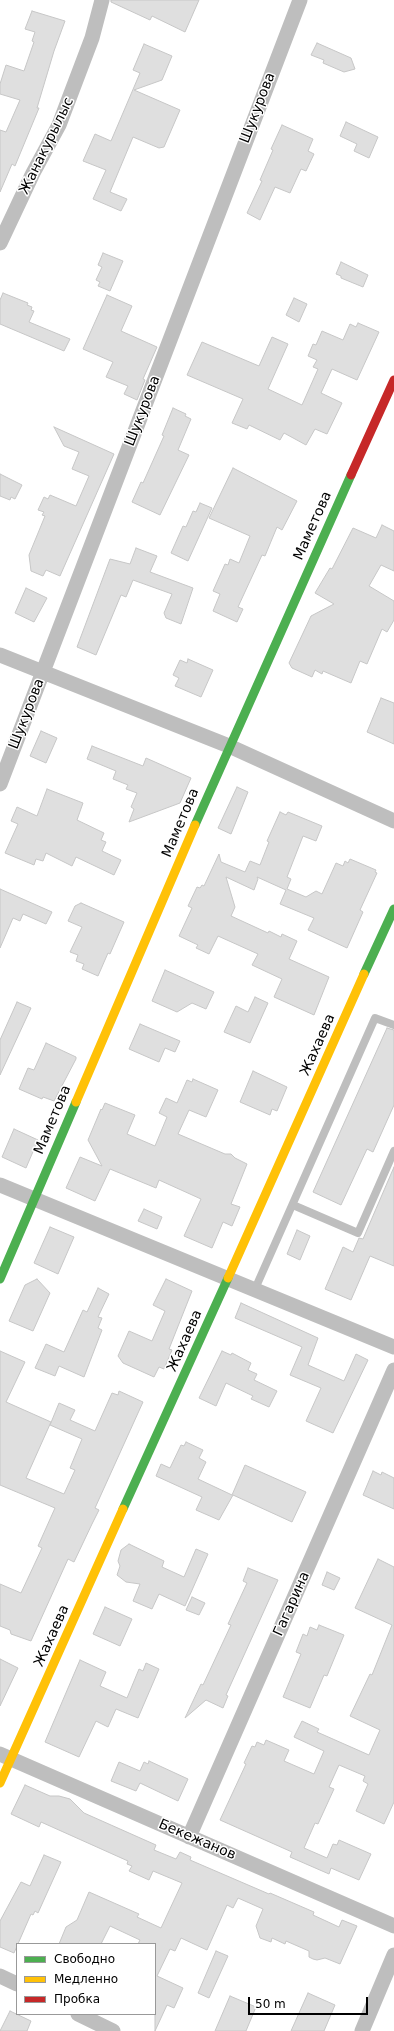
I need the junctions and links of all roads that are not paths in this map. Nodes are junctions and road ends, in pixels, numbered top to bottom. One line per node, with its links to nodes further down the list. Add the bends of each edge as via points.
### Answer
1 (102, 0): 3 (street, Жанакурылыс, via 92,38 60,125 33,173)
2 (300, 0): 6 (street, Шукурова)
3 (0, 243)
4 (394, 380): 7 (street, Маметова)
5 (0, 655): 6 (street)
6 (43, 673): 7 (street); 8 (street, Шукурова)
7 (229, 746): 9 (street); 14 (street, Маметова)
8 (0, 784)
9 (394, 821)
10 (394, 909): 17 (street, Жахаева)
11 (394, 1025): 15 (lane, via 375,1018)
12 (394, 1151): 15 (lane, via 358,1233)
13 (0, 1185): 14 (street)
14 (34, 1199): 16 (street, Маметова); 17 (street)
15 (293, 1205): 18 (lane)
16 (0, 1279)
17 (228, 1279): 18 (street); 21 (street, Жахаева)
18 (255, 1289): 19 (street)
19 (394, 1347)
20 (394, 1370): 23 (street, Гагарина)
21 (6, 1757): 22 (street, Жахаева); 23 (street, Бекежанов)
22 (0, 1783)
23 (189, 1837): 24 (street, Бекежанов)
24 (394, 1926)
25 (394, 1955): 30 (street)
26 (0, 1976): 27 (street)
27 (16, 1984)
28 (80, 2015): 29 (street)
29 (113, 2031)
30 (362, 2031)

